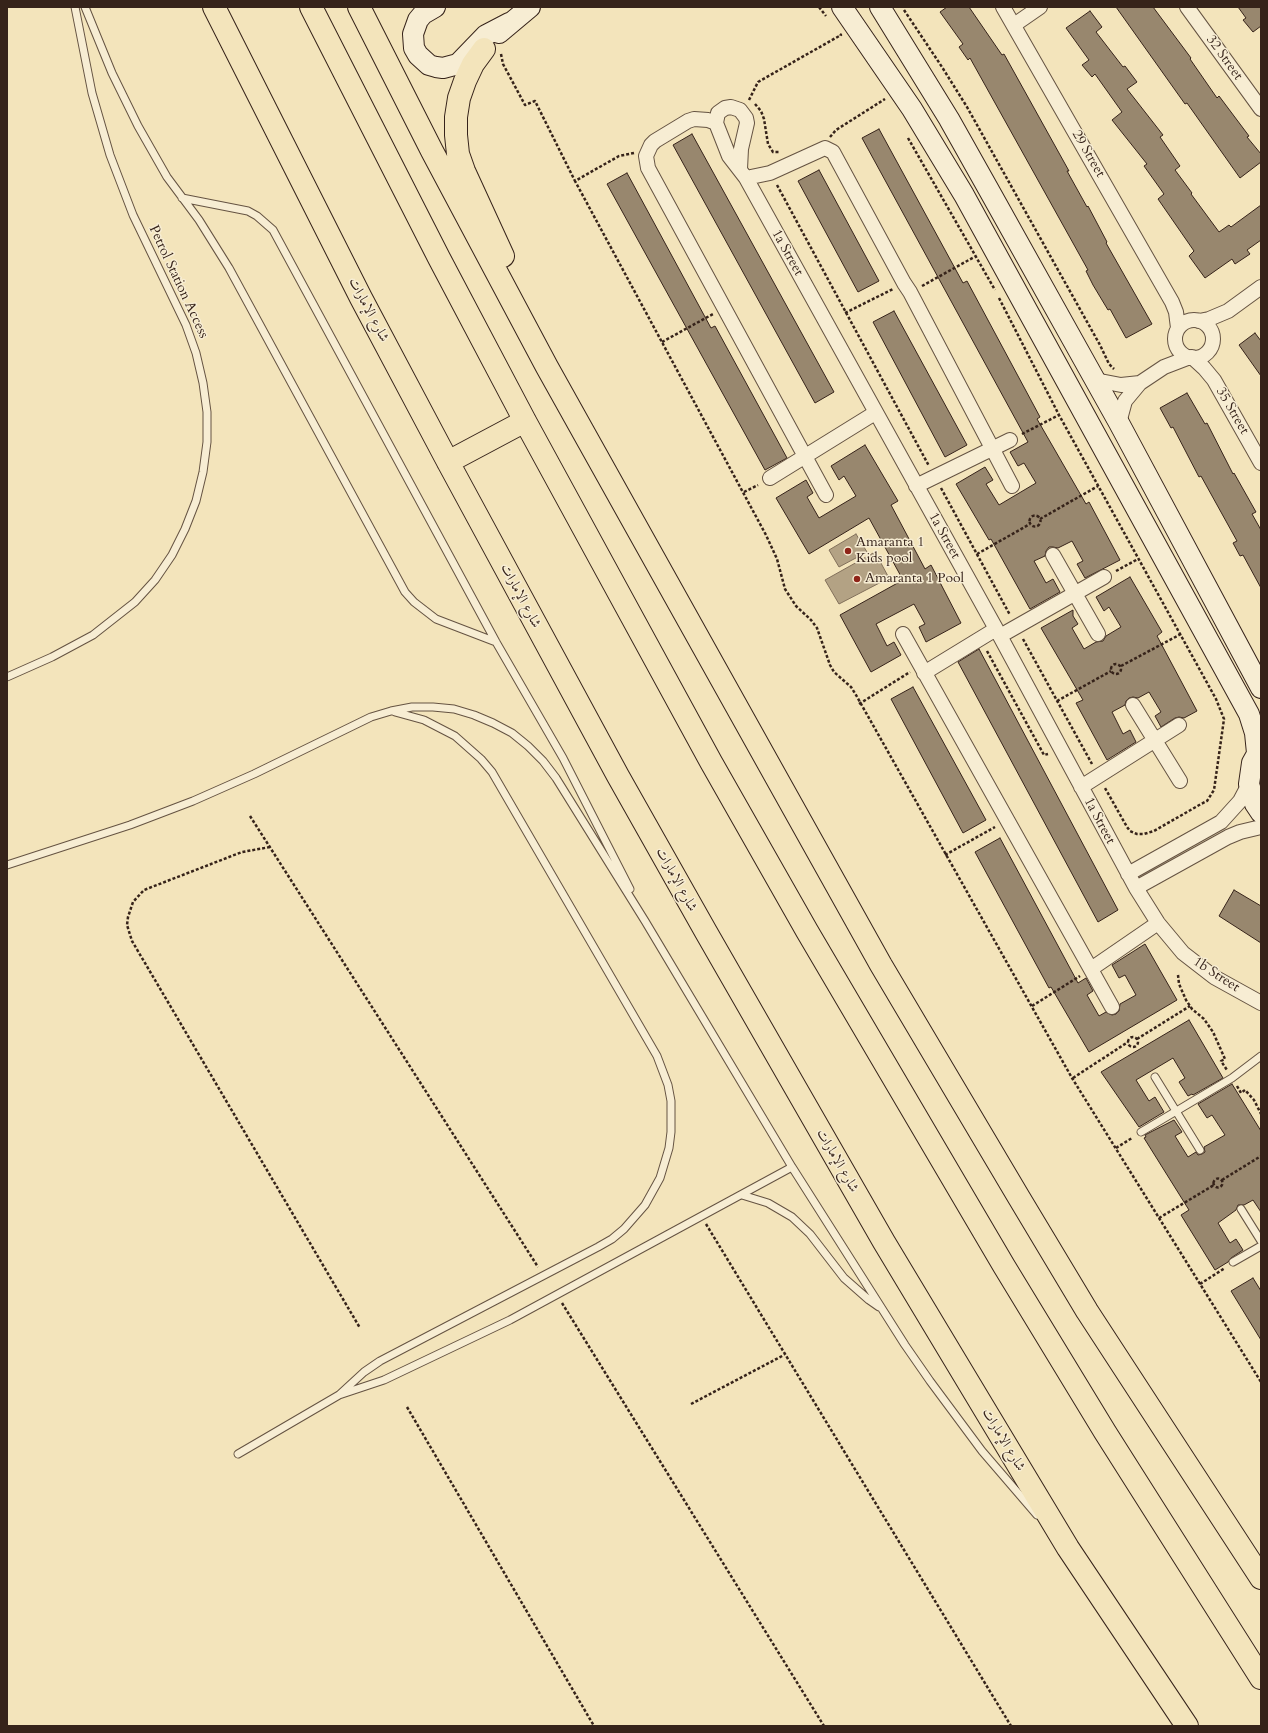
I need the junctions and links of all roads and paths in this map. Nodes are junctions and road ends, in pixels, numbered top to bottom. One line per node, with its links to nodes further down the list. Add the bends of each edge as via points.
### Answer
1 (75, 7): 76 (lane, Petrol Station Access, via 92,93 110,155 133,215 186,325 196,354 207,412 207,442 196,501 172,555 155,580 135,602 93,635)
2 (85, 7): 27 (lane, via 128,106 152,152)
3 (214, 7): 54 (highway, شارع الإمارات, via 351,278)
4 (311, 7): 49 (highway)
5 (359, 7): 41 (highway, via 432,151)
6 (435, 7): 14 (street, via 418,20 413,41 418,55 429,65 436,67 458,64 486,35)
7 (530, 7): 14 (street)
8 (819, 7): 13 (path)
9 (1003, 7): 15 (street, 29 Street)
10 (1040, 7): 15 (street)
11 (1187, 7): 21 (street, 32 Street)
12 (895, 9): 17 (street, via 864,18); 43 (path, via 942,67 967,107 1109,364); 44 (street, via 949,119)
13 (836, 14): 17 (street)
14 (509, 23): 18 (street)
15 (1014, 25): 31 (street, 29 Street)
16 (837, 30): 20 (path, via 841,35 758,82)
17 (858, 30): 84 (street, via 912,109 967,201 1249,714)
18 (492, 49): 26 (path, via 504,64 525,105 535,101); 41 (highway, via 473,64 459,98 456,123 458,154 536,328)
19 (743, 99): 20 (path)
20 (749, 101): 24 (path, via 761,111 768,144 773,152 789,151)
21 (1261, 109)
22 (716, 123): 23 (street, via 701,119 688,121 655,141); 25 (street, 1a Street, via 729,156); 25 (street, via 718,114 730,107 740,110 746,118)
23 (646, 156): 26 (path, via 634,153 619,156); 32 (street, via 648,168)
24 (805, 157): 25 (street, via 770,173); 30 (street, via 825,148 833,152)
25 (743, 173): 47 (street, 1a Street)
26 (575, 181): 38 (path)
27 (182, 198): 72 (lane, via 229,268 405,592 436,619); 72 (lane, via 248,211 273,230)
28 (976, 256): 30 (path)
29 (1261, 287): 33 (street)
30 (907, 288): 34 (path); 52 (street)
31 (1172, 302): 35 (street, 29 Street, via 1182,312); 36 (street, 29 Street, via 1176,312)
32 (724, 308): 38 (path); 53 (street)
33 (1228, 311): 35 (street); 37 (street)
34 (845, 314)
35 (1197, 320): 36 (street, via 1185,322); 37 (street, via 1208,327)
36 (1176, 335): 40 (street, via 1180,352); 42 (street, via 1171,355)
37 (1212, 337): 39 (street)
38 (662, 342): 79 (path, via 769,541 785,589 796,606 817,628 830,665 851,688)
39 (1208, 351): 40 (street, via 1203,355); 45 (street)
40 (1191, 357): 42 (street); 45 (street)
41 (547, 366): 137 (highway, via 815,848 949,1081 1087,1311)
42 (1164, 367): 46 (street)
43 (1117, 371)
44 (1095, 380): 46 (street, via 1122,385); 50 (street)
45 (1214, 380): 55 (street, 35 Street)
46 (1140, 383): 50 (street, via 1126,401)
47 (875, 412): 53 (street); 57 (street, 1a Street)
48 (1059, 415): 51 (path)
49 (525, 421): 54 (highway); 138 (highway, via 711,762 904,1099 1101,1425)
50 (1118, 423): 77 (street)
51 (1010, 440): 52 (street)
52 (992, 449): 57 (street); 58 (street)
53 (805, 457): 56 (street); 60 (street)
54 (448, 462): 136 (highway, شارع الإمارات, via 717,953 884,1242)
55 (1261, 463)
56 (770, 478)
57 (916, 486): 68 (street, 1a Street)
58 (1012, 486)
59 (1098, 486): 61 (path)
60 (826, 495)
61 (1040, 519): 62 (path, via 1039,526); 62 (path, via 1038,516 1031,517)
62 (1030, 524): 63 (path)
63 (977, 554)
64 (1054, 555): 67 (street)
65 (1138, 559): 66 (path)
66 (1104, 577): 67 (street)
67 (1075, 594): 68 (street); 70 (street)
68 (998, 632): 74 (street); 87 (street, 1a Street)
69 (903, 634): 74 (street)
70 (1098, 634)
71 (1181, 634): 73 (path)
72 (496, 642): 96 (lane, via 570,771)
73 (1121, 666): 75 (path, via 1116,664); 75 (path, via 1120,673 1113,674)
74 (923, 669): 79 (path); 89 (street)
75 (1111, 670): 78 (path)
76 (7, 677)
77 (1261, 688)
78 (1057, 701)
79 (859, 704): 92 (path)
80 (1133, 705): 83 (street)
81 (391, 711): 93 (lane, via 364,720 193,801 130,825); 96 (lane, via 433,707 474,714 512,733 528,746 556,778); 132 (lane, via 424,720 450,733 492,772 657,1056 669,1093 672,1132 665,1163 653,1192 635,1217 612,1238 380,1361)
82 (1179, 725): 83 (street)
83 (1155, 740): 85 (street); 87 (street)
84 (1259, 750): 86 (street, via 1252,763)
85 (1180, 781)
86 (1249, 784): 88 (street, via 1255,804); 94 (street, via 1235,809 1221,822)
87 (1081, 787): 94 (street, 1a Street)
88 (1261, 813)
89 (1008, 820): 92 (path); 99 (street)
90 (1261, 826): 95 (street, via 1228,837)
91 (270, 847): 129 (path, via 242,852 144,890 133,902 127,925 132,940)
92 (945, 855): 102 (path)
93 (7, 865)
94 (1128, 874): 95 (street, 1a Street)
95 (1136, 888): 97 (street, 1a Street)
96 (645, 920): 117 (lane)
97 (1158, 923): 98 (street, 1a Street); 99 (street)
98 (1174, 944): 101 (street, 1b Street, via 1209,973)
99 (1091, 969): 102 (path); 104 (street)
100 (1178, 975): 103 (path, via 1182,992)
101 (1261, 1003)
102 (1032, 1006): 109 (path)
103 (1190, 1006): 105 (path); 110 (path, via 1209,1025 1225,1059 1221,1061)
104 (1112, 1007)
105 (1137, 1038): 106 (path, via 1131,1037); 106 (path, via 1135,1046)
106 (1128, 1042): 109 (path)
107 (1261, 1056): 110 (lane)
108 (1155, 1077): 111 (lane)
109 (1072, 1078): 114 (path)
110 (1232, 1078): 111 (lane); 112 (path, via 1241,1093 1245,1090 1254,1100)
111 (1176, 1112): 113 (lane); 115 (lane)
112 (1261, 1114)
113 (1141, 1132): 114 (path)
114 (1116, 1148): 123 (path)
115 (1200, 1150)
116 (1261, 1156): 118 (path)
117 (792, 1167): 120 (lane); 128 (lane)
118 (1222, 1180): 119 (path, via 1222,1186); 119 (path, via 1214,1180)
119 (1214, 1186): 123 (path)
120 (742, 1195): 122 (lane); 128 (lane, via 768,1203 792,1217 810,1234 844,1278)
121 (1241, 1208): 124 (lane)
122 (701, 1217): 130 (path); 132 (lane, via 510,1320 384,1380)
123 (1159, 1218): 127 (path)
124 (1261, 1241)
125 (1261, 1246): 126 (lane)
126 (1233, 1262): 127 (path)
127 (1200, 1284): 131 (path)
128 (882, 1309): 136 (lane, via 930,1381 978,1445)
129 (360, 1328)
130 (784, 1355): 133 (path); 140 (path)
131 (1261, 1382)
132 (339, 1395): 135 (lane)
133 (692, 1404)
134 (407, 1407): 139 (path)
135 (238, 1454)
136 (1068, 1548): 141 (highway, شارع الإمارات)
137 (1261, 1578)
138 (1261, 1678)
139 (594, 1726)
140 (1011, 1726)
141 (1187, 1726)

